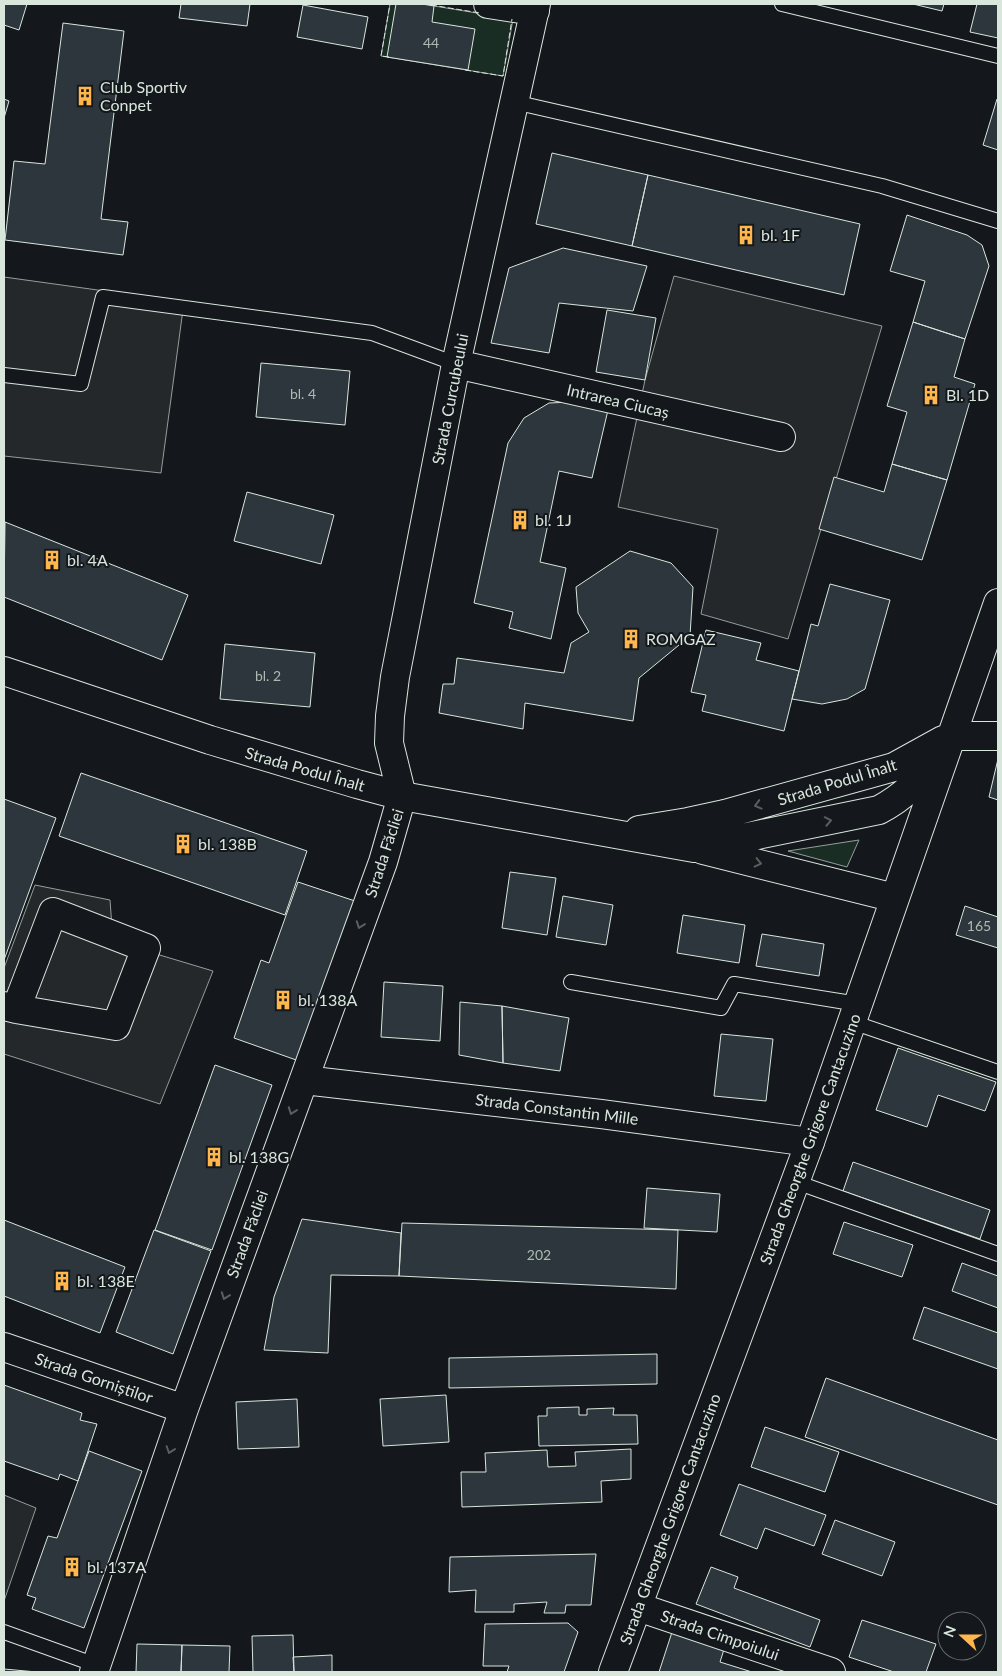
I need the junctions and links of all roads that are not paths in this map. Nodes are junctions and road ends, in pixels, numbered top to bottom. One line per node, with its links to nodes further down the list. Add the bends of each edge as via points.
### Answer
1 (488, 4): 3 (street)
2 (782, 4): 4 (lane)
3 (536, 7): 5 (street, Strada Curcubeului)
4 (998, 56)
5 (514, 102): 6 (lane, via 882,186); 7 (street, Strada Curcubeului)
6 (998, 221)
7 (456, 364): 8 (lane, via 372,334 103,297 81,384); 9 (street, Intrarea Ciucaș); 14 (street, Strada Curcubeului, via 390,716 389,743)
8 (4, 375)
9 (781, 437)
10 (998, 603): 12 (street, Strada Gheorghe Grigore Cantacuzino)
11 (4, 671): 14 (street, Strada Podul Înalt, via 210,740)
12 (951, 736): 13 (street); 15 (street, Strada Podul Înalt, one-way to 15, via 894,767 725,814); 16 (street, Strada Podul Înalt, one-way to 12, via 879,810 911,789); 17 (street, Strada Gheorghe Grigore Cantacuzino)
13 (998, 736)
14 (402, 796): 15 (street, Strada Podul Înalt); 22 (street, Strada Făcliei, one-way to 22, via 383,862)
15 (615, 834): 16 (street, Strada Podul Înalt)
16 (694, 848): 17 (street, one-way to 17)
17 (895, 898): 20 (street, Strada Gheorghe Grigore Cantacuzino)
18 (571, 982): 20 (lane, via 720,1008 734,984)
19 (10, 1007): 19 (street, via 116,1026 146,948 53,912)
20 (855, 1013): 21 (lane); 23 (street, Strada Gheorghe Grigore Cantacuzino)
21 (998, 1072)
22 (304, 1080): 23 (street, Strada Constantin Mille); 27 (street, Strada Făcliei, one-way to 27)
23 (810, 1142): 24 (street, Strada Gheorghe Grigore Cantacuzino)
24 (796, 1182): 25 (lane); 28 (street, Strada Gheorghe Grigore Cantacuzino)
25 (998, 1254)
26 (4, 1347): 27 (street, Strada Gorniștilor)
27 (184, 1409): 30 (street, Strada Făcliei, one-way to 30)
28 (638, 1606): 31 (street, Strada Gheorghe Grigore Cantacuzino); 32 (street, Strada Cimpoiului)
29 (4, 1632): 30 (lane)
30 (95, 1669)
31 (613, 1672)
32 (831, 1672)

